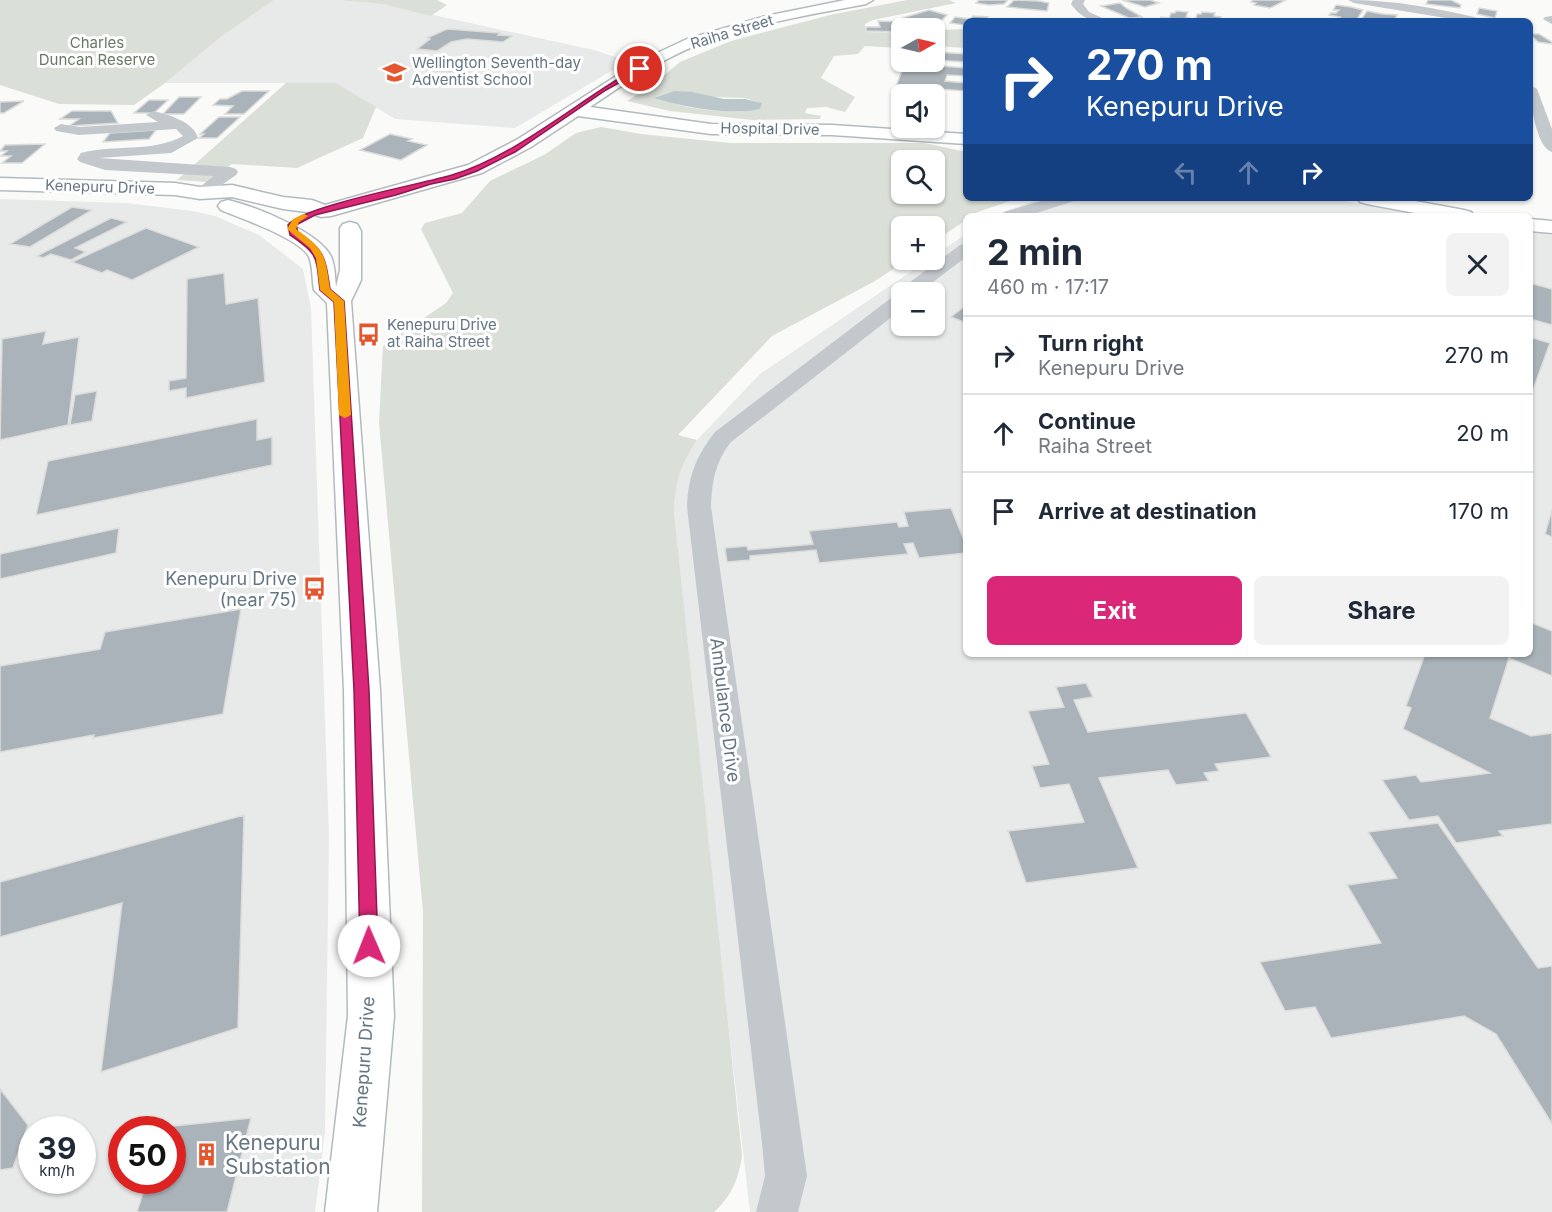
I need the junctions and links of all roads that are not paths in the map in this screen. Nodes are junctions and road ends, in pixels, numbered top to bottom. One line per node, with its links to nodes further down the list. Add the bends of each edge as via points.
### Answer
1 (866, 0): 7 (main road, Raiha Street, via 706,38 669,52)
2 (1079, 0): 4 (street, via 1080,10)
3 (1354, 0): 5 (street)
4 (1097, 18)
5 (1466, 18)
6 (1533, 104): 9 (street)
7 (574, 110): 12 (main road, Hospital Drive, via 711,129 843,131); 14 (main road, Raiha Street, via 513,151)
8 (153, 115): 10 (street)
9 (1536, 120): 13 (street)
10 (179, 125): 11 (street, via 79,131); 16 (street, via 191,138 171,149 94,154 84,159 105,165 230,172)
11 (61, 128)
12 (963, 139)
13 (1552, 148)
14 (452, 178): 19 (main road, Raiha Street); 23 (main road, Raiha Street, via 439,189 394,204)
15 (0, 184): 16 (main road, Kenepuru Drive)
16 (200, 193): 19 (main road, Kenepuru Drive, via 232,191); 25 (main road, Kenepuru Drive)
17 (1058, 201): 20 (street)
18 (1384, 201): 21 (main road)
19 (326, 210): 23 (main road, Kenepuru Drive, via 353,215); 25 (main road, via 296,220 291,229)
20 (1020, 213)
21 (1450, 213)
22 (1533, 225): 24 (main road)
23 (352, 226): 25 (main road, Kenepuru Drive, via 327,237); 28 (main road, Kenepuru Drive, via 350,280)
24 (1552, 227)
25 (296, 235): 28 (main road, Kenepuru Drive, via 313,246 321,258 325,290)
26 (963, 251): 27 (street)
27 (922, 282)
28 (339, 301): 30 (main road, Kenepuru Drive, via 362,690 371,1016)
29 (891, 307): 31 (street, Ambulance Drive, via 723,437 700,474 699,507 783,1143 786,1176)
30 (351, 1212)
31 (777, 1212)

